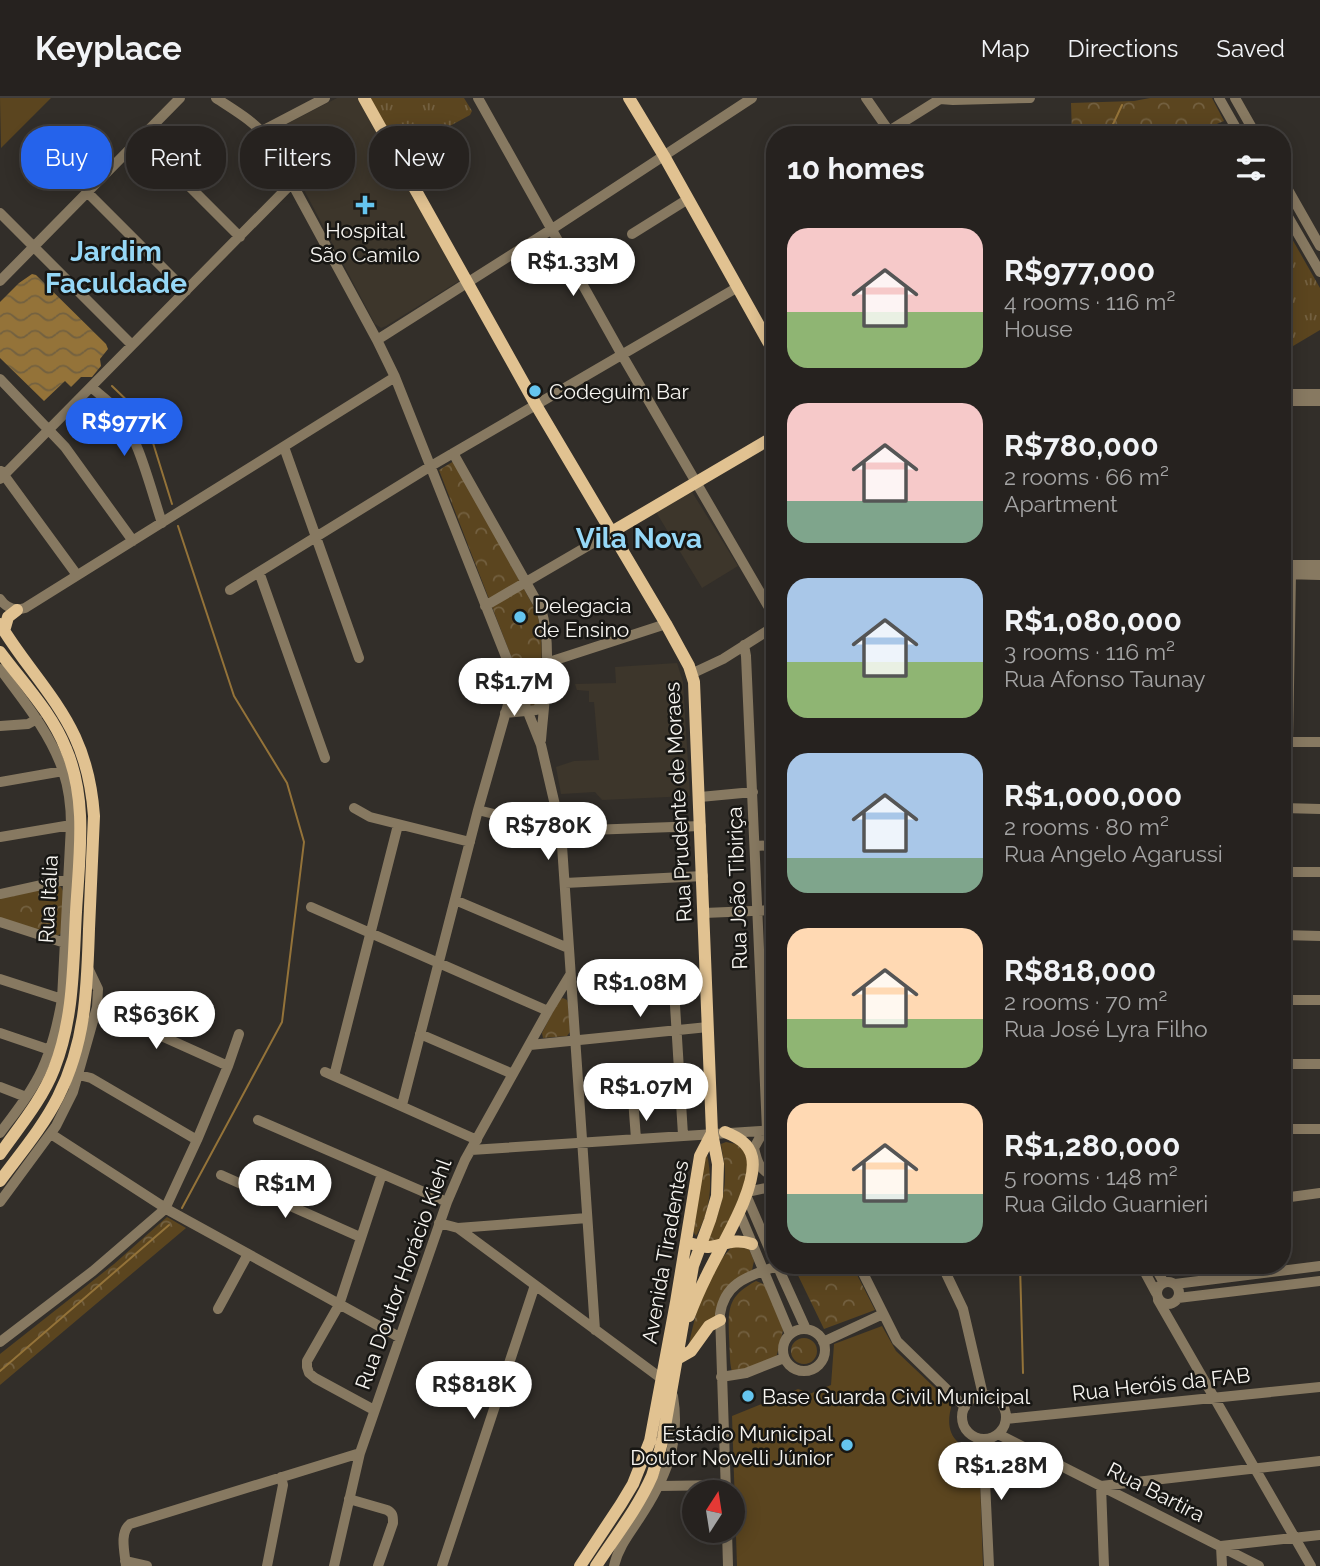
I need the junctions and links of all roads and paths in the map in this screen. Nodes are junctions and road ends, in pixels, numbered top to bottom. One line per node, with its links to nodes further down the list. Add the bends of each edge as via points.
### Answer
1 (180, 98): 13 (street)
2 (215, 98): 14 (street)
3 (325, 98): 15 (street)
4 (364, 98): 37 (main road, Rua Prudente de Moraes)
5 (478, 98): 30 (street)
6 (629, 98): 21 (main road)
7 (752, 98): 21 (street)
8 (866, 98): 16 (street)
9 (940, 98): 10 (street); 17 (street)
10 (1030, 98)
11 (1219, 98): 18 (street)
12 (1235, 98): 19 (street)
13 (153, 126)
14 (255, 126)
15 (272, 126)
16 (886, 126)
17 (897, 126)
18 (1235, 126)
19 (1251, 126)
20 (126, 153): 25 (street)
21 (663, 156): 27 (main road); 30 (street)
22 (192, 189): 32 (street)
23 (287, 189): 32 (street)
24 (295, 189): 41 (street)
25 (87, 192): 34 (street); 39 (street)
26 (1291, 195): 33 (street)
27 (688, 199): 31 (street); 38 (main road)
28 (0, 213): 34 (street)
29 (1291, 222): 35 (street)
30 (552, 229): 37 (street); 43 (street)
31 (632, 234)
32 (240, 237): 39 (street)
33 (1320, 246)
34 (33, 247): 36 (street); 42 (street)
35 (1320, 272)
36 (0, 281)
37 (468, 282): 41 (street); 51 (main road, Rua Prudente de Moraes)
38 (738, 287): 40 (main road); 43 (street)
39 (186, 291): 42 (street)
40 (766, 338)
41 (377, 340): 44 (street)
42 (132, 345): 46 (street)
43 (622, 355): 51 (street); 58 (street)
44 (395, 377): 54 (street); 56 (street)
45 (0, 379): 52 (street)
46 (90, 387): 52 (street); 59 (street, via 110,402 127,425)
47 (1291, 394): 48 (street)
48 (1320, 394)
49 (1291, 401): 50 (street)
50 (1320, 401)
51 (536, 405): 55 (street); 60 (main road, Rua Prudente de Moraes)
52 (50, 429): 57 (street); 62 (street)
53 (766, 441): 58 (main road)
54 (284, 447): 59 (street); 61 (street)
55 (453, 453): 56 (street); 69 (street)
56 (431, 466): 61 (street); 73 (street)
57 (1, 475): 67 (street)
58 (696, 482): 60 (main road); 72 (street)
59 (162, 523): 62 (street)
60 (610, 533): 69 (street); 75 (main road, Rua Prudente de Moraes)
61 (316, 537): 65 (street); 80 (street)
62 (133, 541): 67 (street)
63 (1291, 565): 64 (street)
64 (1320, 565)
65 (259, 572): 70 (street); 95 (street)
66 (1291, 574): 68 (street)
67 (77, 575): 74 (street)
68 (1320, 575)
69 (526, 582): 73 (street); 81 (street, via 545,620)
70 (230, 590)
71 (0, 599): 74 (street)
72 (766, 603)
73 (485, 606): 85 (street)
74 (17, 610): 76 (main road)
75 (666, 624): 81 (street); 83 (main road, Rua Prudente de Moraes)
76 (2, 627): 130 (main road, via 66,720 88,773 94,816)
77 (766, 632): 78 (street)
78 (744, 645): 83 (street); 98 (street, Rua João Tibiriça)
79 (0, 652): 173 (main road, via 66,747 81,822 67,1030 44,1091)
80 (359, 658)
81 (546, 663): 84 (street); 86 (street)
82 (0, 669): 90 (street, Rua Itália)
83 (691, 674): 99 (main road, Rua Prudente de Moraes)
84 (528, 675): 85 (street); 86 (street)
85 (515, 680): 88 (street); 89 (street)
86 (545, 685): 87 (street)
87 (544, 702): 88 (street); 94 (street)
88 (527, 712): 89 (street); 94 (street)
89 (506, 713): 103 (street)
90 (37, 719): 91 (street); 96 (street, Rua Itália)
91 (0, 726)
92 (1291, 742): 93 (street)
93 (1320, 742)
94 (541, 745): 107 (street)
95 (325, 758)
96 (63, 771): 97 (street); 104 (street, Rua Itália)
97 (0, 782)
98 (753, 792): 99 (street); 111 (street, Rua João Tibiriça)
99 (700, 797): 106 (main road, Rua Prudente de Moraes)
100 (354, 808): 105 (street)
101 (1291, 808): 102 (street)
102 (1320, 809)
103 (478, 810): 107 (street); 109 (street)
104 (71, 825): 108 (street); 115 (street, Rua Itália)
105 (398, 825): 109 (street); 124 (street)
106 (701, 826): 107 (street); 114 (main road, Rua Prudente de Moraes)
107 (561, 831): 116 (street)
108 (0, 837)
109 (470, 842): 118 (street)
110 (766, 845): 111 (street)
111 (755, 846): 121 (street, Rua João Tibiriça)
112 (1291, 872): 113 (street)
113 (1320, 872)
114 (703, 876): 116 (street); 122 (main road, Rua Prudente de Moraes)
115 (69, 879): 117 (street); 127 (street, Rua Itália)
116 (565, 883): 128 (street)
117 (0, 894)
118 (455, 900): 128 (street); 129 (street)
119 (311, 907): 124 (street)
120 (766, 910): 121 (street)
121 (757, 911): 122 (street); 154 (street, Rua João Tibiriça)
122 (704, 913): 139 (main road, Rua Prudente de Moraes)
123 (0, 922): 127 (street)
124 (371, 934): 129 (street); 158 (street, via 329,1074)
125 (1291, 935): 126 (street)
126 (1320, 936)
127 (65, 943): 134 (street, Rua Itália)
128 (568, 948): 132 (street)
129 (439, 963): 138 (street); 144 (street)
130 (88, 968): 137 (street, via 97,984); 177 (main road, via 83,1025 65,1081)
131 (673, 973): 140 (street)
132 (570, 975): 138 (street, Rua Doutor Horácio Kiehl); 145 (street)
133 (0, 979): 134 (street)
134 (62, 999): 148 (street, Rua Itália)
135 (1291, 1000): 136 (street)
136 (1320, 1000)
137 (97, 1007): 151 (street); 152 (street)
138 (548, 1011): 141 (street, Rua Doutor Horácio Kiehl)
139 (708, 1027): 140 (street); 166 (main road, Rua Prudente de Moraes)
140 (676, 1030): 145 (street); 167 (street)
141 (537, 1031): 146 (street); 147 (street, Rua Doutor Horácio Kiehl)
142 (0, 1033): 148 (street)
143 (239, 1034): 151 (street)
144 (420, 1034): 153 (street); 158 (street)
145 (575, 1040): 146 (street); 171 (street)
146 (545, 1043): 147 (street)
147 (530, 1045): 153 (street, Rua Doutor Horácio Kiehl)
148 (50, 1050): 157 (street, Rua Itália)
149 (1291, 1063): 150 (street)
150 (1320, 1064)
151 (228, 1066): 169 (street)
152 (79, 1074): 165 (street); 169 (street)
153 (513, 1074): 170 (street, Rua Doutor Horácio Kiehl)
154 (766, 1075)
155 (632, 1085): 168 (street)
156 (0, 1087): 157 (street)
157 (26, 1097): 164 (street, Rua Itália)
158 (402, 1105): 170 (street)
159 (258, 1120): 175 (street)
160 (1291, 1129): 161 (street)
161 (1320, 1129)
162 (766, 1130): 166 (street)
163 (766, 1132): 174 (street, Rua João Tibiriça, via 754,1148 758,1164)
164 (0, 1133)
165 (51, 1133): 182 (street); 184 (street)
166 (719, 1133): 167 (street); 180 (main road, via 737,1137 752,1158); 189 (main road, Avenida Tiradentes, via 700,1156); 194 (main road, Avenida Tiradentes, via 714,1208)
167 (683, 1135): 168 (street)
168 (635, 1139): 171 (street)
169 (197, 1140): 184 (street)
170 (477, 1140): 172 (street, Rua Doutor Horácio Kiehl)
171 (582, 1143): 172 (street); 186 (street)
172 (471, 1150): 183 (street, Rua Doutor Horácio Kiehl)
173 (0, 1154)
174 (766, 1172)
175 (382, 1174): 183 (street); 190 (street)
176 (221, 1175): 190 (street)
177 (0, 1181)
178 (766, 1188): 180 (street)
179 (1320, 1193): 181 (street)
180 (746, 1194): 185 (main road); 191 (street)
181 (1291, 1197)
182 (0, 1202)
183 (447, 1202): 187 (street, Rua Doutor Horácio Kiehl)
184 (165, 1209): 195 (street); 220 (street)
185 (739, 1212): 192 (main road); 193 (street)
186 (587, 1218): 188 (street); 216 (street)
187 (439, 1223): 188 (street); 218 (street, Rua Doutor Horácio Kiehl)
188 (458, 1228): 207 (street)
189 (687, 1235): 194 (main road); 225 (main road, Avenida Tiradentes)
190 (360, 1237): 210 (street)
191 (766, 1241)
192 (724, 1244): 193 (main road, via 738,1240); 194 (main road); 219 (main road)
193 (752, 1244): 198 (street)
194 (699, 1246): 219 (main road, Avenida Tiradentes)
195 (248, 1254): 210 (street); 211 (street)
196 (1320, 1266): 197 (street)
197 (1291, 1269)
198 (764, 1271): 213 (street, via 731,1289 722,1303); 217 (street)
199 (781, 1274): 215 (street)
200 (863, 1274): 212 (street)
201 (946, 1274): 228 (street, via 963,1309)
202 (1146, 1274): 208 (street)
203 (1161, 1274): 206 (street)
204 (1253, 1274): 206 (street)
205 (1320, 1281): 209 (street)
206 (1169, 1284): 208 (street, via 1160,1285); 209 (street, via 1179,1291)
207 (536, 1285): 216 (street); 254 (street)
208 (1157, 1296): 209 (street, via 1168,1305); 214 (street)
209 (1177, 1300): 214 (street)
210 (339, 1305): 218 (street); 231 (street, via 309,1355 307,1367 315,1378)
211 (218, 1309)
212 (883, 1314): 221 (street); 230 (street, via 897,1341)
213 (720, 1320): 223 (main road); 224 (street)
214 (1171, 1322): 229 (street)
215 (806, 1329): 217 (street); 221 (street)
216 (595, 1330): 225 (street)
217 (790, 1334): 222 (street, via 783,1345)
218 (399, 1337): 231 (street, Rua Doutor Horácio Kiehl)
219 (680, 1340): 223 (main road, Avenida Tiradentes)
220 (0, 1342)
221 (823, 1342): 222 (street, via 825,1355 812,1370 792,1368)
222 (784, 1358): 224 (street)
223 (677, 1359): 227 (main road, Avenida Tiradentes)
224 (721, 1377): 239 (street)
225 (662, 1379): 255 (main road, Avenida Tiradentes, via 641,1466)
226 (1320, 1387): 229 (street, Rua Heróis da FAB)
227 (672, 1391): 240 (street, via 674,1439); 256 (main road, Avenida Tiradentes, via 651,1476)
228 (983, 1395): 230 (street); 232 (street, via 998,1401)
229 (1215, 1398): 232 (street, Rua Heróis da FAB); 237 (street)
230 (965, 1407): 234 (street, via 962,1419 967,1431)
231 (374, 1410): 235 (street, Rua Doutor Horácio Kiehl)
232 (1006, 1419): 233 (street)
233 (998, 1434): 234 (street); 241 (street, Rua Bartira)
234 (983, 1439): 259 (street)
235 (360, 1453): 238 (street); 243 (street, Rua Doutor Horácio Kiehl)
236 (1320, 1461): 237 (street)
237 (1255, 1468): 241 (street); 245 (street)
238 (281, 1476): 248 (street, via 130,1524 124,1529); 251 (street, via 284,1485)
239 (726, 1480)
240 (660, 1486): 242 (street); 257 (street, via 621,1545)
241 (1101, 1486): 247 (street, Rua Bartira); 260 (street)
242 (682, 1487)
243 (349, 1499): 252 (street, Rua Doutor Horácio Kiehl); 253 (street, via 393,1516)
244 (1320, 1535): 245 (street)
245 (1295, 1538): 247 (street); 249 (street)
246 (727, 1544): 258 (street)
247 (1221, 1546): 261 (street); 262 (street, Rua Bartira)
248 (125, 1564): 250 (street)
249 (1309, 1564)
250 (147, 1566)
251 (267, 1566)
252 (334, 1566)
253 (378, 1566)
254 (442, 1566)
255 (580, 1566)
256 (596, 1566)
257 (614, 1566)
258 (728, 1566)
259 (989, 1566)
260 (1104, 1566)
261 (1222, 1566)
262 (1259, 1566)

